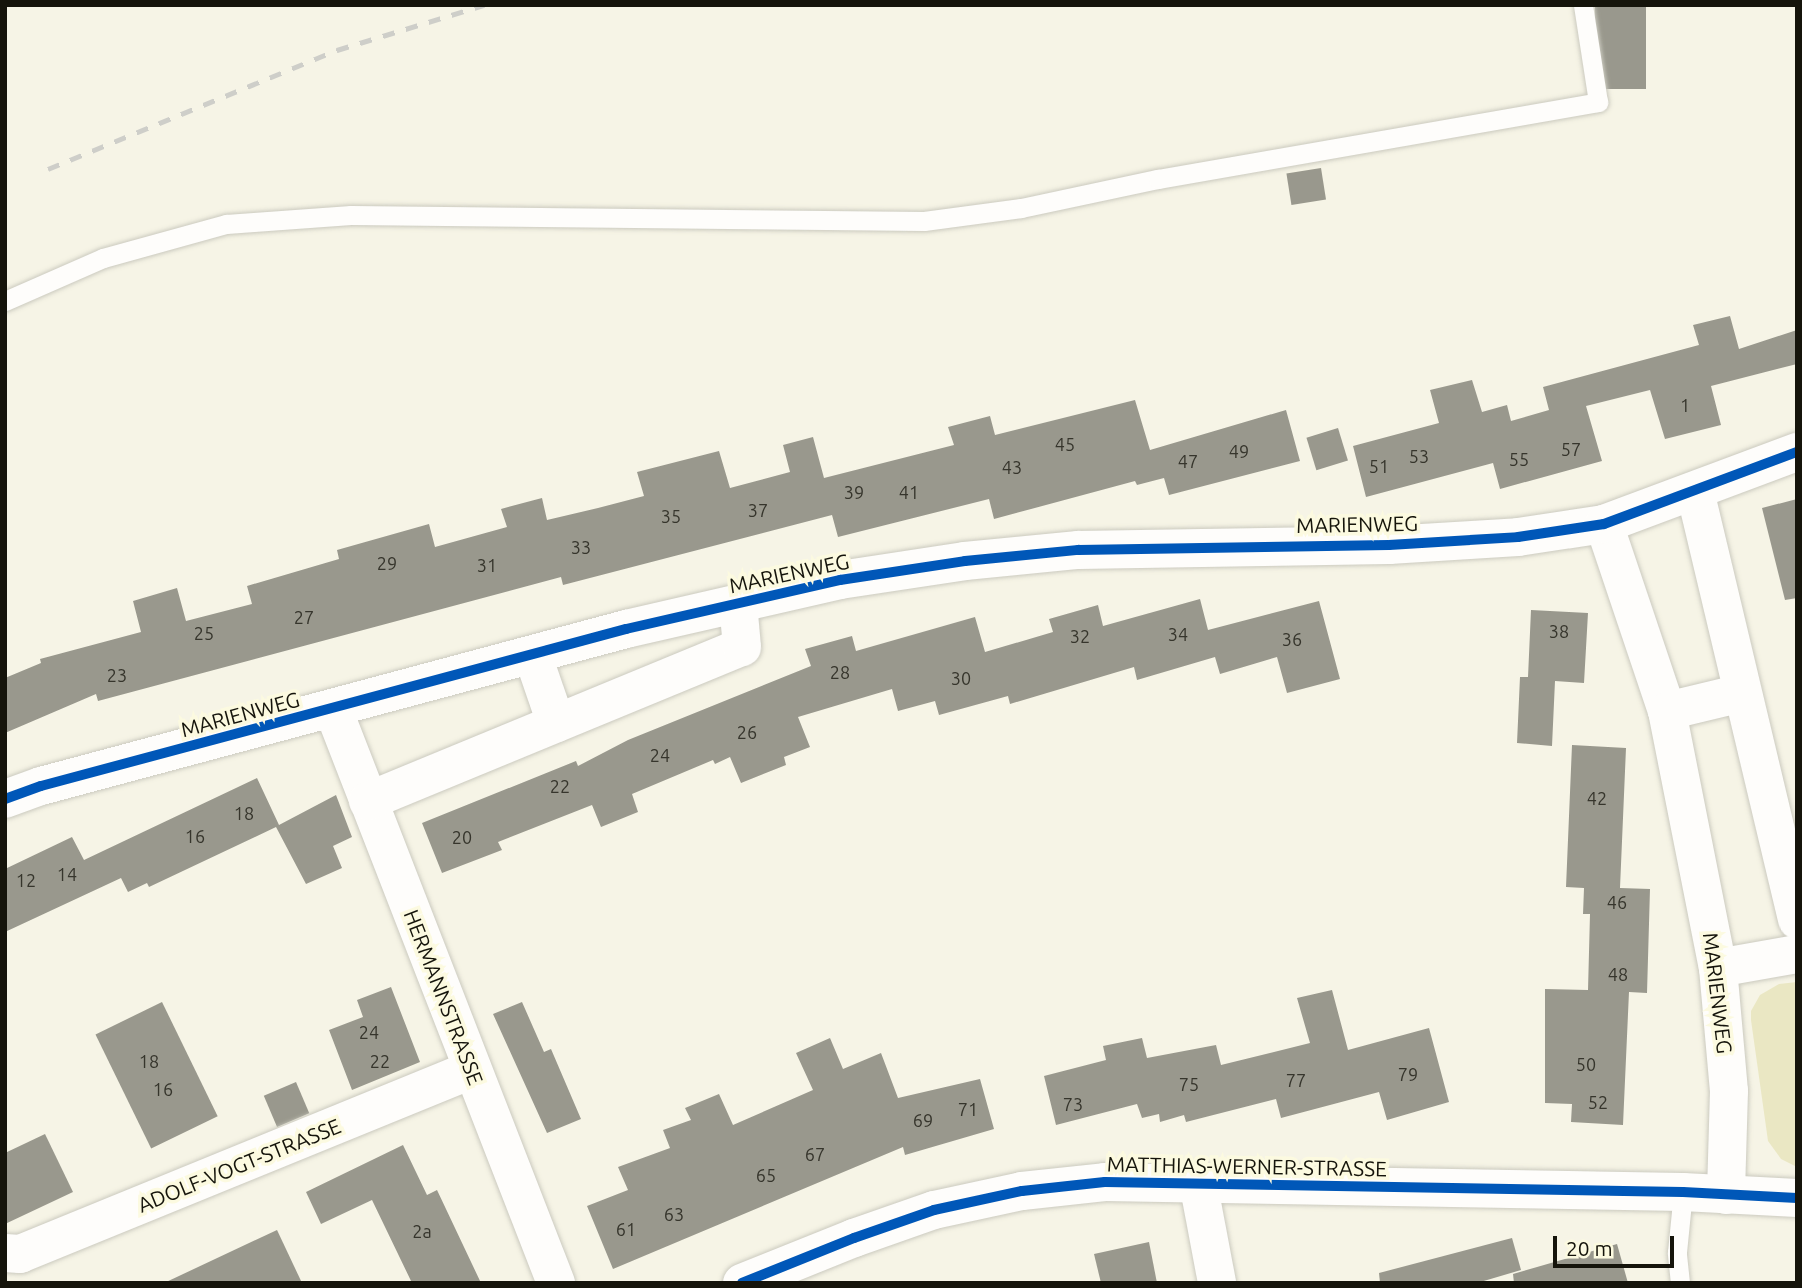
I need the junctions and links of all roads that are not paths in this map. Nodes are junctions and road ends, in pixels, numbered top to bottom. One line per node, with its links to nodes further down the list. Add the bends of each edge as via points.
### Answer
1 (1583, 5): 2 (lane, via 1598,102 1158,179 1021,208 924,221 351,215 226,224 103,258)
2 (5, 302)
3 (1797, 452): 4 (street)
4 (1695, 491): 5 (street); 8 (street)
5 (1604, 524): 6 (street, MARIENWEG, via 1518,537 1389,545 1078,550 841,580); 10 (street, MARIENWEG)
6 (738, 603): 7 (street, MARIENWEG); 11 (street, MARIENWEG, via 742,647)
7 (533, 656): 9 (street, MARIENWEG); 11 (street)
8 (1742, 693): 10 (street); 14 (street)
9 (333, 709): 12 (street, MARIENWEG); 13 (street, HERMANNSTRASSE)
10 (1667, 711): 16 (street, MARIENWEG)
11 (556, 723): 13 (street, MARIENWEG)
12 (5, 799)
13 (368, 801): 17 (street, HERMANNSTRASSE)
14 (1797, 920)
15 (1797, 954): 16 (street)
16 (1718, 968): 20 (street, MARIENWEG, via 1729,1091)
17 (472, 1070): 22 (street, ADOLF-VOGT-STRASSE, via 20,1255); 23 (street, HERMANNSTRASSE)
18 (1198, 1182): 19 (street, MATTHIAS-WERNER-STRASSE); 24 (street, MATTHIAS-WERNER-STRASSE, via 1105,1182 1022,1191 854,1238); 25 (street)
19 (1682, 1192): 20 (street, MATTHIAS-WERNER-STRASSE); 26 (lane, via 1677,1252)
20 (1726, 1195): 21 (street, MATTHIAS-WERNER-STRASSE)
21 (1797, 1198)
22 (5, 1253)
23 (556, 1283)
24 (742, 1283)
25 (1217, 1283)
26 (1680, 1283)

